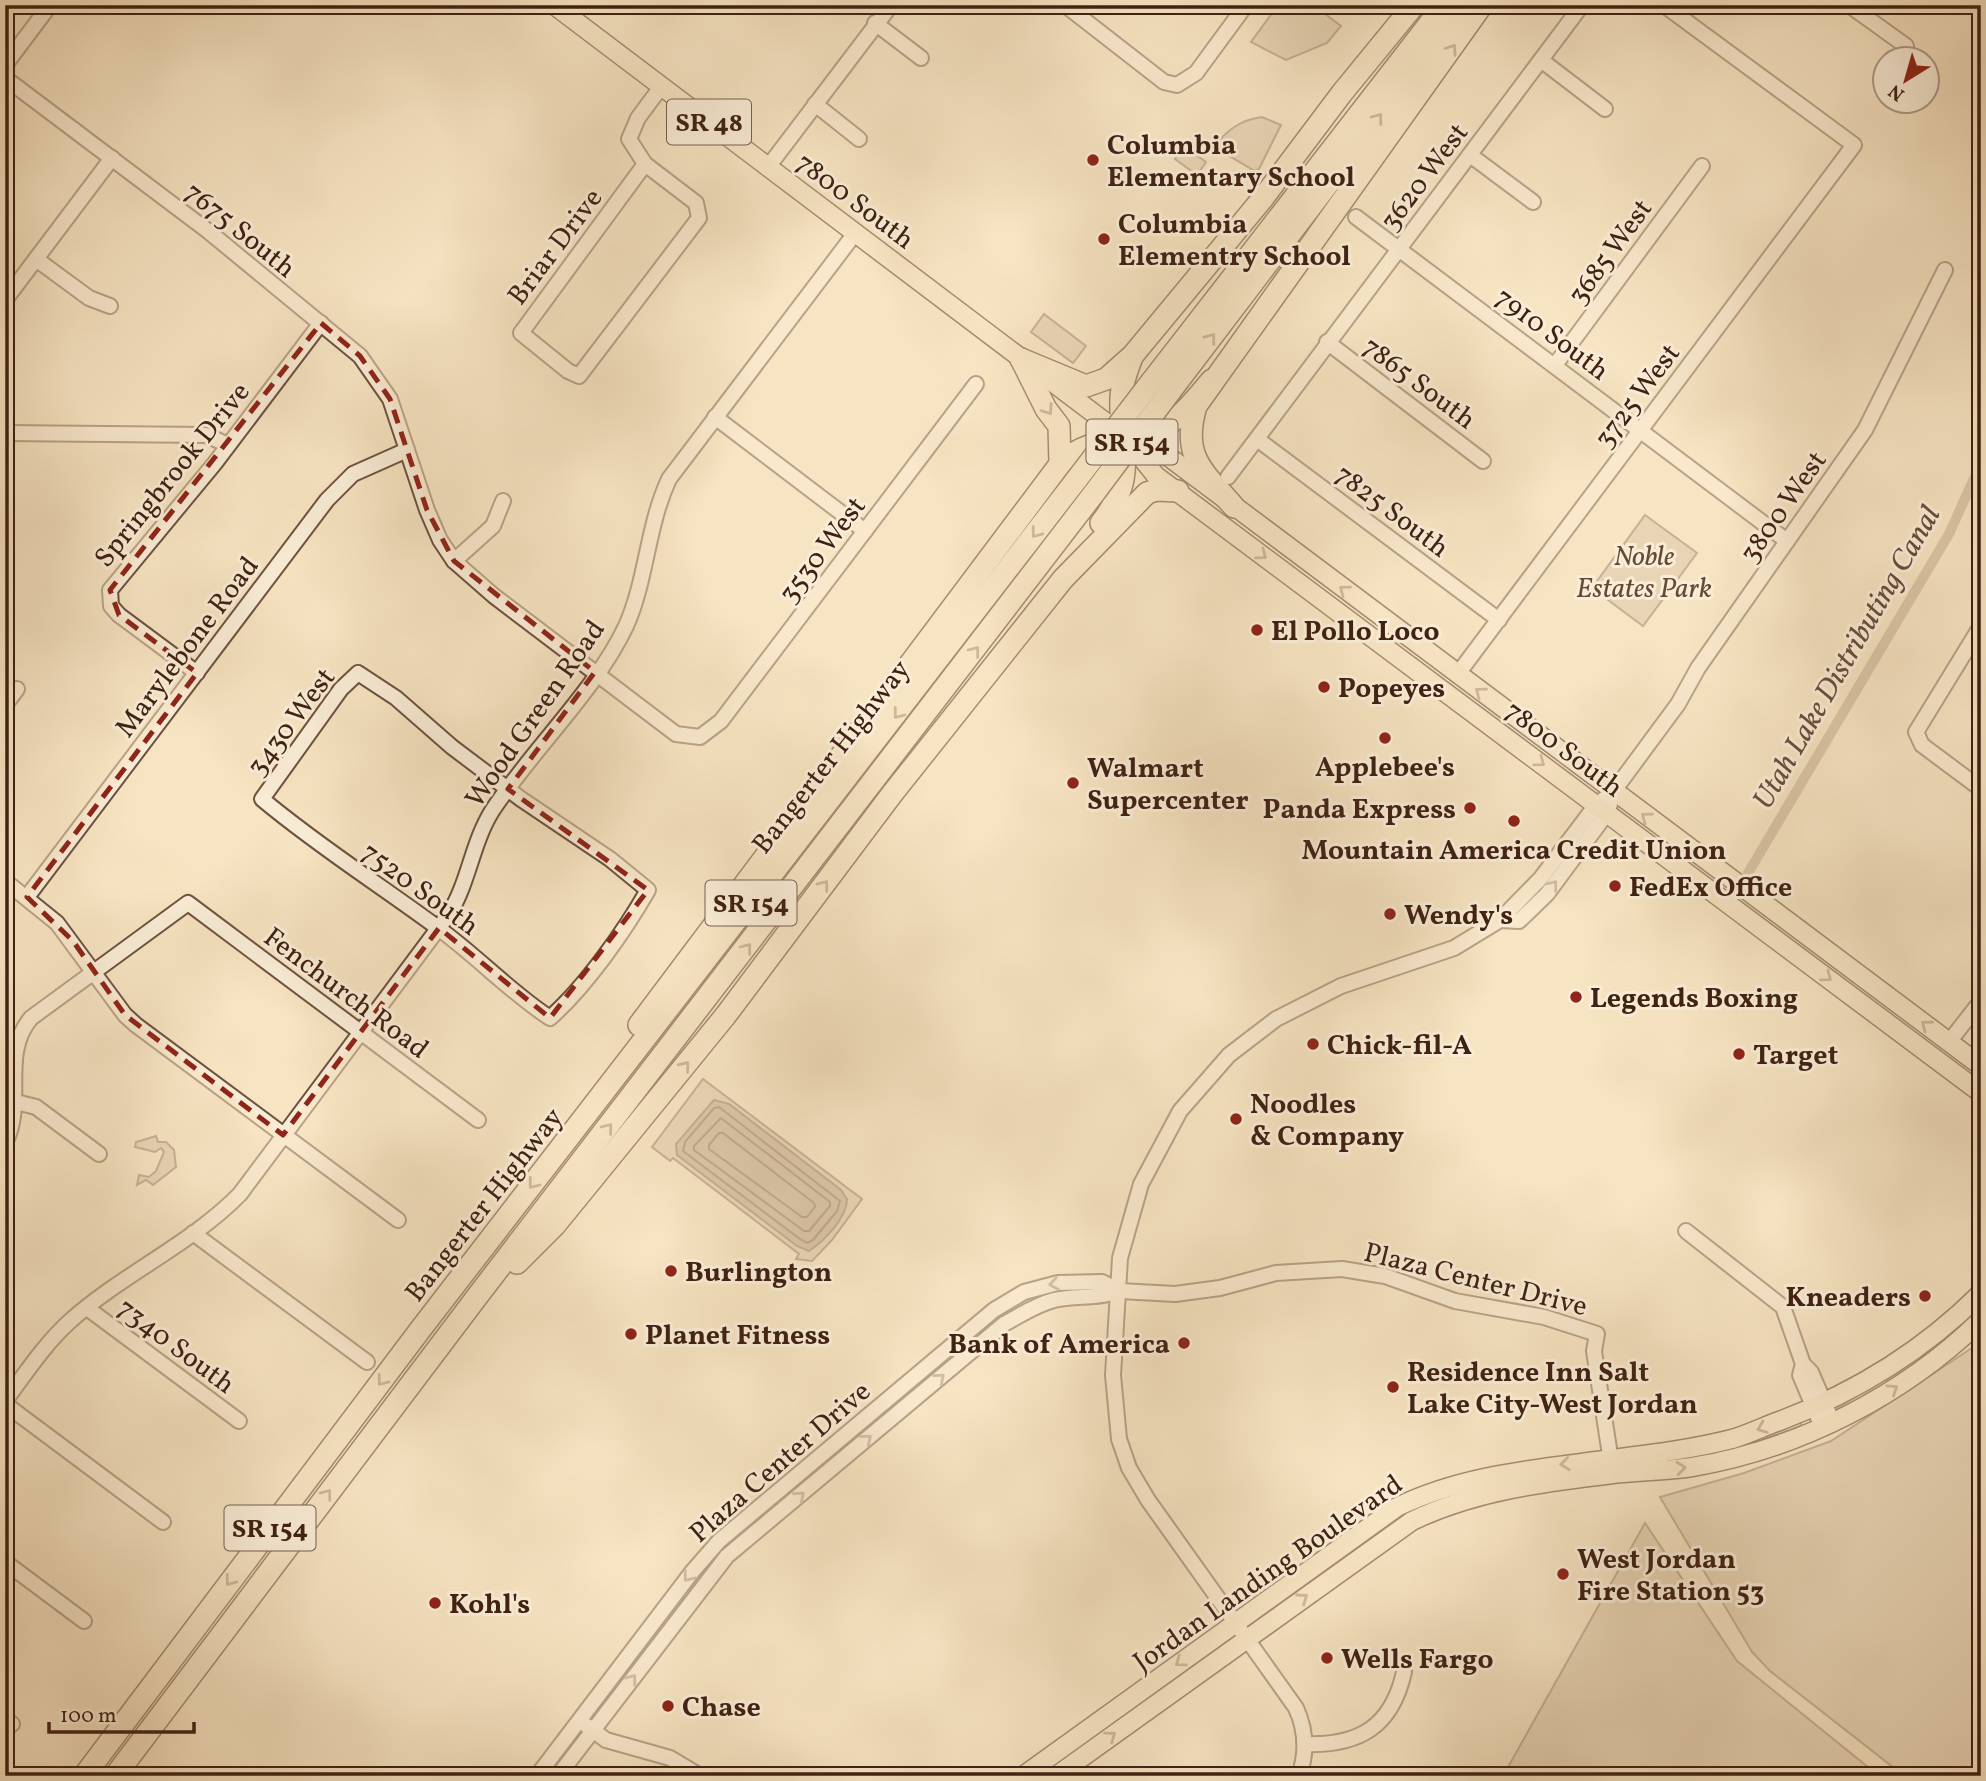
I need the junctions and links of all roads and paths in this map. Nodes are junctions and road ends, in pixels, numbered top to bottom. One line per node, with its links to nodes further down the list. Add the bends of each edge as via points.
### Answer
1 (554, 5): 19 (main road, 7800 South / SR 48)
2 (891, 5): 13 (street)
3 (1065, 5): 4 (street, via 1164,82 1181,84 1196,73)
4 (1246, 5)
5 (1414, 5): 38 (highway)
6 (1444, 5): 43 (highway, Bangerter Highway / SR 154)
7 (1464, 5): 43 (highway, Bangerter Highway / SR 154, one-way to 7)
8 (1482, 5): 41 (highway, one-way to 8)
9 (1582, 5): 16 (street, 3620 West)
10 (1664, 5): 45 (street, 3725 West, via 1854,145)
11 (1849, 5): 14 (street)
12 (47, 7): 17 (street)
13 (876, 23): 15 (street); 20 (street)
14 (1906, 46)
15 (921, 58)
16 (1541, 60): 21 (street); 23 (street, 3620 West)
17 (5, 65)
18 (5, 78): 24 (street, 7675 South)
19 (661, 87): 25 (street, via 631,131 632,147); 27 (main road, 7800 South / SR 48)
20 (815, 104): 22 (street); 27 (street)
21 (1605, 109)
22 (859, 139)
23 (1470, 155): 28 (street); 31 (street, 3620 West)
24 (112, 158): 32 (street); 36 (street, 7675 South)
25 (645, 164): 25 (street, Briar Drive, via 521,333 579,376 699,218 692,199)
26 (1702, 166): 40 (street, 3685 West)
27 (768, 167): 30 (main road, 7800 South / SR 48)
28 (1534, 202)
29 (1356, 217): 31 (street, 7910 South)
30 (856, 232): 39 (main road, 7800 South / SR 48); 44 (street, Wood Green Road)
31 (1398, 249): 37 (street, 3620 West); 40 (street, 7910 South)
32 (36, 259): 34 (street); 35 (street, via 89,298)
33 (1945, 270): 58 (street, 3800 West, via 1865,430)
34 (5, 300)
35 (110, 306)
36 (321, 323): 49 (street, Springbrook Drive); 50 (street, 7675 South, via 360,356 376,377 390,399)
37 (1327, 342): 48 (street, 3620 West); 51 (street, 7865 South)
38 (1133, 355): 39 (highway, via 1106,379 1086,386); 47 (highway, via 1121,398)
39 (1021, 359): 47 (main road, 7800 South / SR 48); 52 (highway, one-way to 52, via 1059,426)
40 (1555, 365): 45 (street, 7910 South)
41 (1212, 380): 47 (highway, via 1174,420); 56 (highway, via 1196,406 1189,430 1191,449 1197,464)
42 (976, 384): 57 (street, 3530 West)
43 (1161, 387): 90 (highway, Bangerter Highway / SR 154, one-way to 90, bridge, via 1077,479); 96 (highway, Bangerter Highway / SR 154, one-way to 43, bridge, via 1095,492)
44 (715, 416): 57 (street); 64 (street, Wood Green Road, via 669,479 627,623)
45 (1641, 430): 58 (street, 7910 South); 61 (street, 3725 West)
46 (5, 433): 49 (street, via 206,435)
47 (1125, 437): 52 (highway, via 1086,446); 54 (main road, 7800 South, via 1157,476); 56 (main road, 7800 South, via 1169,457); 60 (highway, via 1121,492)
48 (1257, 439): 53 (street, 3620 West); 61 (street, 7825 South)
49 (228, 444): 63 (street, Springbrook Drive, via 110,590 111,606 118,615)
50 (407, 450): 59 (street, 7675 South, via 427,510); 63 (street, Marylebone Road, via 372,463 338,487)
51 (1483, 461)
52 (1060, 464): 90 (highway, via 634,1031)
53 (1228, 477)
54 (1178, 491): 60 (highway, via 1147,493); 73 (main road, 7800 South, one-way to 73)
55 (503, 500): 59 (street, via 493,526)
56 (1234, 507): 65 (main road, 7800 South, one-way to 56)
57 (865, 531): 68 (street, 3530 West, via 721,721)
58 (1787, 541): 71 (street, 3800 West)
59 (454, 561): 64 (street, 7675 South)
60 (1063, 579): 96 (highway, one-way to 60, via 555,1224 644,1116)
61 (1499, 620): 65 (street, 3725 West)
62 (1981, 627): 70 (street, via 1916,732 1922,745)
63 (197, 673): 75 (street, Marylebone Road)
64 (596, 673): 68 (street, 7675 South, via 676,734); 69 (street, Wood Green Road)
65 (1457, 675): 71 (main road, 7800 South, one-way to 65)
66 (18, 689): 67 (street)
67 (5, 705)
68 (700, 737)
69 (508, 789): 72 (street, 3430 West, via 358,673); 77 (street, Wood Green Road, via 484,826 458,899); 77 (street, 7520 South, via 648,890 567,1003 551,1018)
70 (1981, 789)
71 (1613, 792): 73 (street, 3800 West); 78 (main road, 7800 South, one-way to 71)
72 (262, 799): 77 (street, 7520 South)
73 (1602, 809): 76 (main road, 7800 South); 94 (street, 3800 West, via 1500,920 1454,948 1310,1000 1257,1031 1229,1055 1180,1111 1152,1161 1124,1239)
74 (5, 881): 75 (street)
75 (27, 898): 79 (street, via 57,923)
76 (1730, 904): 78 (main road, via 1755,908 1789,934); 84 (main road, 7800 South, one-way to 84)
77 (439, 928): 81 (street, Wood Green Road)
78 (1802, 934): 82 (main road, 7800 South, one-way to 78)
79 (95, 972): 81 (street, Fenchurch Road, via 188,903); 85 (street, via 23,1027 15,1045); 87 (street, via 136,1025)
80 (1981, 1001): 82 (street)
81 (360, 1032): 86 (street, Fenchurch Road); 87 (street, Wood Green Road)
82 (1949, 1042): 83 (main road, 7800 South)
83 (1981, 1066)
84 (1981, 1093)
85 (16, 1102): 88 (street); 89 (street, via 36,1107)
86 (478, 1120)
87 (283, 1135): 91 (street); 93 (street, Wood Green Road, via 240,1194)
88 (5, 1143)
89 (99, 1154)
90 (553, 1159): 113 (highway, Bangerter Highway / SR 154, one-way to 113)
91 (397, 1220)
92 (1686, 1231): 101 (street, via 1779,1302 1803,1364 1811,1372)
93 (193, 1233): 97 (street, Wood Green Road); 99 (street)
94 (1120, 1291): 104 (street, Plaza Center Drive, via 1192,1293 1276,1273 1342,1269 1385,1276 1468,1304 1573,1325 1597,1334 1594,1351); 109 (street, 3800 West, via 1113,1375 1119,1439 1129,1468); 112 (street, Plaza Center Drive, one-way to 112, via 1102,1282 1058,1283 1024,1293 993,1310 719,1541); 114 (street, Plaza Center Drive, one-way to 94, via 727,1556 969,1353 1034,1307)
95 (1981, 1293): 101 (main road, Jordan Landing Boulevard, via 1908,1357)
96 (476, 1298): 106 (highway, Bangerter Highway / SR 154, one-way to 96)
97 (87, 1308): 100 (street, Wood Green Road, via 50,1342); 102 (street, 7340 South)
98 (1981, 1320): 103 (main road, Jordan Landing Boulevard, one-way to 98, via 1920,1371)
99 (367, 1362)
100 (5, 1402): 105 (street)
101 (1819, 1405): 103 (street); 104 (main road, Jordan Landing Boulevard, one-way to 104, via 1735,1438)
102 (239, 1421)
103 (1828, 1425): 104 (main road, Jordan Landing Boulevard, one-way to 103, via 1692,1467 1768,1448)
104 (1612, 1467): 109 (main road, Jordan Landing Boulevard, one-way to 109, via 1475,1478 1421,1495 1339,1546); 110 (main road, Jordan Landing Boulevard, one-way to 104, via 1395,1531 1426,1515 1488,1495)
105 (163, 1522)
106 (286, 1548): 118 (highway, Bangerter Highway / SR 154); 119 (highway, via 242,1624)
107 (5, 1562): 108 (street)
108 (85, 1621)
109 (1236, 1622): 110 (street, 3800 West); 123 (main road, Jordan Landing Boulevard, one-way to 123)
110 (1247, 1637): 115 (street, 3800 West, via 1296,1708); 124 (main road, Jordan Landing Boulevard, one-way to 110)
111 (1404, 1672): 115 (street, via 1393,1706 1373,1727 1342,1742)
112 (580, 1718): 114 (street); 120 (street, Plaza Center Drive)
113 (118, 1730): 116 (highway); 117 (highway, Bangerter Highway / SR 154)
114 (592, 1731): 121 (street, Plaza Center Drive); 122 (street, via 606,1740 675,1760)
115 (1305, 1744): 125 (street)
116 (73, 1776)
117 (84, 1776)
118 (115, 1776)
119 (132, 1776)
120 (537, 1776)
121 (558, 1776)
122 (700, 1776)
123 (1023, 1776)
124 (1056, 1776)
125 (1299, 1776)

